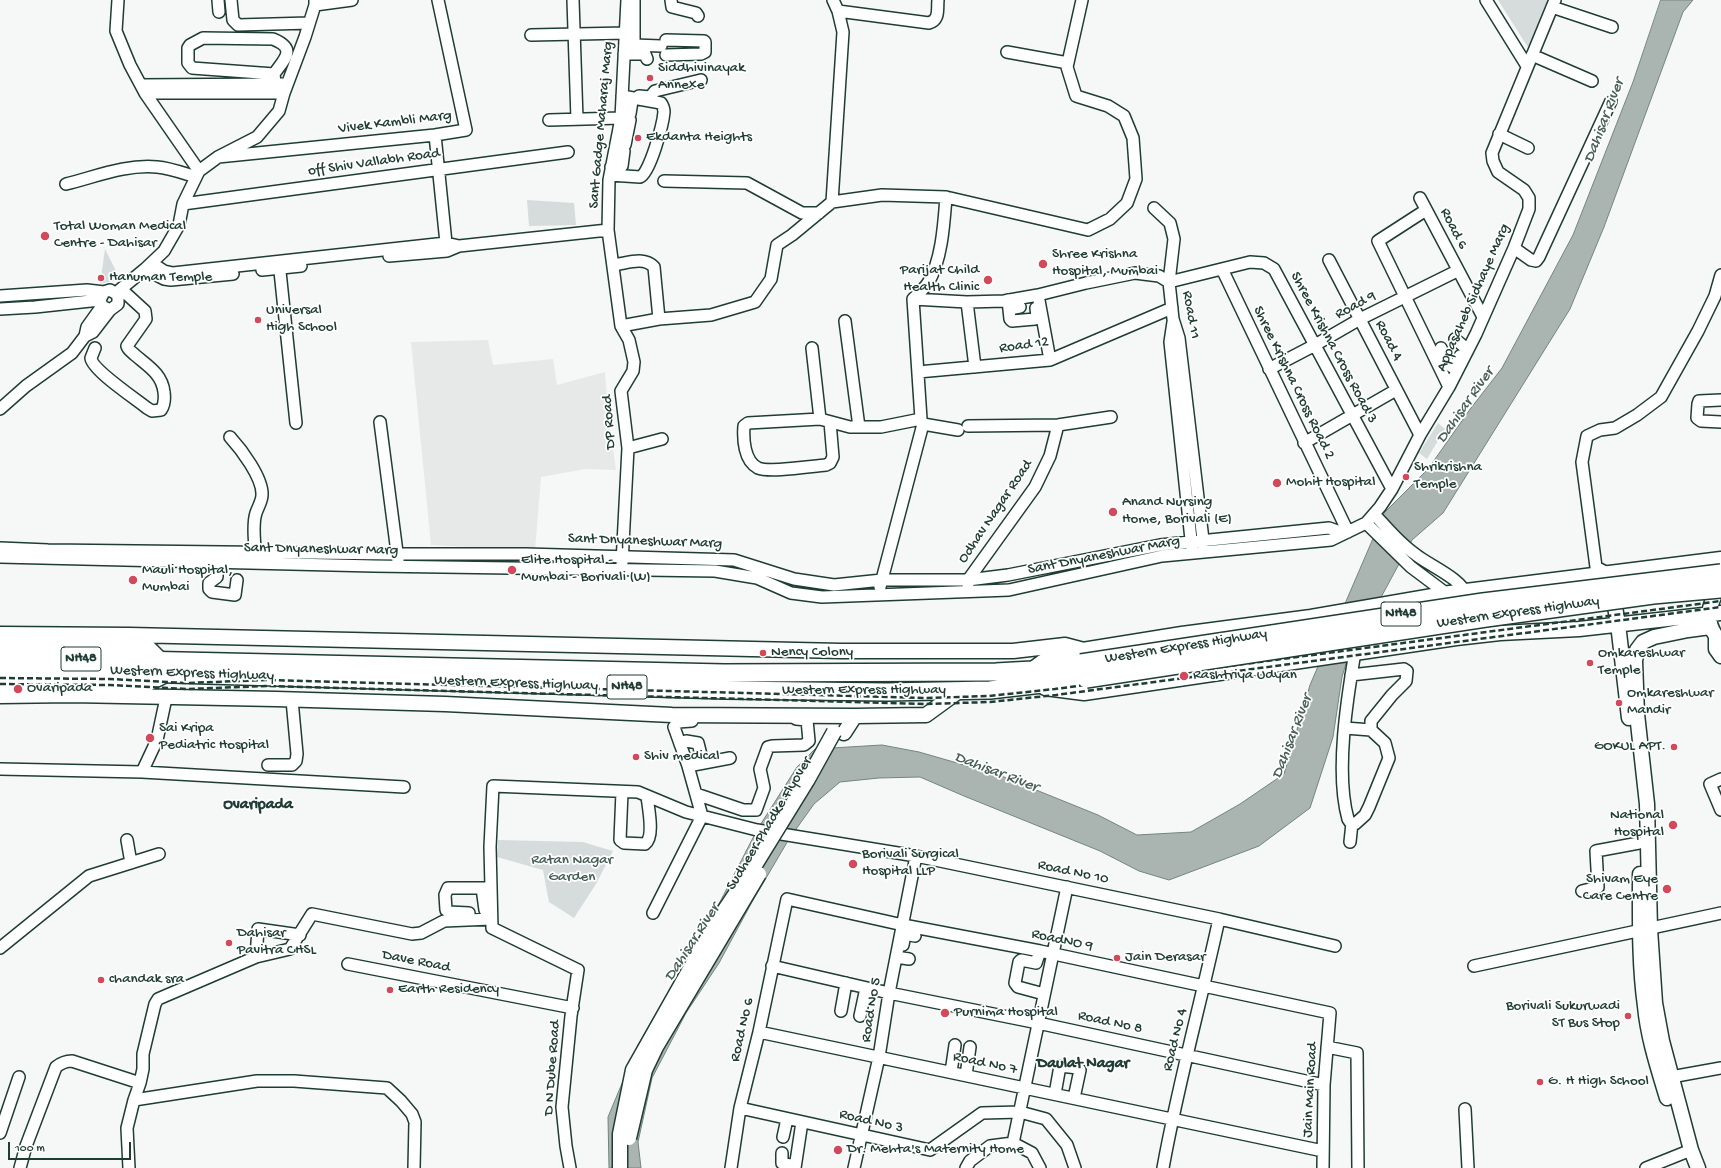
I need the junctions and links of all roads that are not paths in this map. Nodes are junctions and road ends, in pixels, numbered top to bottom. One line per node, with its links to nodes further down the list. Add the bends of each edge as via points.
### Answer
1 (118, 0): 34 (street, via 116,31)
2 (218, 0): 18 (street)
3 (231, 0): 20 (street, via 233,20 238,25)
4 (352, 0): 15 (street)
5 (438, 0): 42 (street, Vivek Kambli Marg, via 466,130)
6 (573, 0): 22 (street)
7 (627, 0): 23 (street, Sant Gadge Maharaj Marg)
8 (634, 0): 26 (street)
9 (671, 0): 19 (street, via 672,7 696,13)
10 (832, 0): 17 (street)
11 (938, 0): 17 (street, via 937,17 929,23)
12 (1082, 0): 30 (street)
13 (1486, 0): 29 (street)
14 (1493, 0): 29 (street)
15 (315, 2): 20 (street)
16 (1553, 4): 21 (street); 29 (street, Appasaheb Sidhaye Marg)
17 (838, 11): 53 (street, via 843,32)
18 (219, 12)
19 (698, 16)
20 (309, 23): 33 (street)
21 (1612, 28)
22 (574, 33): 23 (street); 24 (street); 38 (street)
23 (626, 33): 26 (street, Sant Gadge Maharaj Marg)
24 (531, 35)
25 (666, 48): 26 (street)
26 (628, 49): 28 (street, via 645,54); 35 (street, Sant Gadge Maharaj Marg)
27 (1007, 52): 30 (street)
28 (647, 59)
29 (1529, 61): 32 (street); 41 (street, Appasaheb Sidhaye Marg)
30 (1068, 63): 51 (street, via 1066,67 1076,96 1108,106 1124,116 1133,138 1136,179 1127,203 1110,219 1088,230)
31 (701, 80): 35 (street, via 655,91 650,97)
32 (1592, 81)
33 (279, 85): 33 (street, via 192,68 188,63 188,48 203,38 273,39 282,43 288,51); 34 (street); 45 (street, via 279,111 258,137)
34 (143, 89): 48 (street)
35 (625, 95): 37 (street, Sant Gadge Maharaj Marg); 47 (street, via 661,103 663,116 653,155 644,175 640,177)
36 (1611, 101): 61 (street, via 1539,257 1536,261 1531,260)
37 (627, 117): 38 (street); 40 (street, Sant Gadge Maharaj Marg)
38 (577, 119): 39 (street)
39 (549, 120)
40 (623, 132): 47 (street, Sant Gadge Maharaj Marg); 47 (street, via 625,148 622,166)
41 (1499, 134): 43 (street); 61 (street, Appasaheb Sidhaye Marg, via 1492,153 1493,162 1498,172 1524,190 1530,198 1529,209)
42 (435, 135): 45 (street, Vivek Kambli Marg); 46 (street)
43 (1528, 148)
44 (568, 152): 46 (street, off Shiv Vallabh Road)
45 (218, 157): 48 (street)
46 (439, 169): 54 (street, off Shiv Vallabh Road); 59 (street)
47 (611, 171): 58 (street, Sant Gadge Maharaj Marg)
48 (197, 174): 50 (street, via 148,166 124,169); 54 (street)
49 (664, 181): 57 (street, via 747,183 802,213)
50 (66, 184)
51 (946, 197): 53 (street, via 882,196); 74 (street, via 943,233 937,261 928,283)
52 (1420, 198): 56 (street, Road 6)
53 (832, 202): 57 (street)
54 (183, 204): 64 (street, via 179,225 164,250)
55 (1154, 208): 68 (street, via 1170,223 1174,239)
56 (1426, 210): 66 (street, Road 6); 73 (street, via 1378,241)
57 (819, 213): 81 (street, via 777,245 771,279 754,302 711,314)
58 (608, 230): 60 (street); 70 (street, DP Road)
59 (446, 243): 60 (street); 63 (street)
60 (459, 246): 63 (street, via 447,251)
61 (1514, 248): 82 (street, Appasaheb Sidhaye Marg)
62 (1329, 260): 83 (street, Road 4)
63 (279, 264): 64 (street, via 173,273); 105 (street)
64 (148, 266): 69 (street)
65 (1222, 269): 68 (street, Shree Krishna Cross Road 3); 87 (street, Shree Krishna Cross Road 3, via 1250,262 1264,263 1274,270); 94 (street, Shree Krishna Cross Road 2)
66 (1457, 271): 73 (street, Road 9); 82 (street, Road 6)
67 (1721, 275): 131 (street, via 1715,296 1698,331 1661,397 1637,416 1615,428 1600,430 1587,436 1582,462 1596,567)
68 (1169, 282): 71 (street, Road 11, via 1159,276 1135,273 1086,282); 80 (street, Road 11)
69 (118, 291): 75 (street, via 110,290); 75 (street, via 118,304); 88 (street, via 145,311 146,319 127,346 163,383 165,398 161,410 152,411 147,408 93,364 91,358)
70 (617, 293): 81 (street, via 616,267 641,261 651,263 654,267); 84 (street, DP Road)
71 (1038, 295): 77 (street, Road 11); 92 (street)
72 (0, 296): 75 (street, via 87,290)
73 (1406, 297): 83 (street, Road 9); 91 (street)
74 (913, 299): 76 (street, Road 11); 95 (street)
75 (104, 302): 79 (street); 99 (street, via 93,332 86,332 72,353 26,386)
76 (967, 302): 77 (street, Road 11); 93 (street)
77 (1012, 305): 78 (street, via 1012,321 1035,319)
78 (1036, 308)
79 (0, 309)
80 (1172, 314): 92 (street, Road 12); 116 (street, Road 11, via 1179,338); 117 (street, via 1170,342)
81 (658, 317): 84 (street)
82 (1483, 317): 90 (street, Appasaheb Sidhaye Marg)
83 (1360, 319): 87 (street, Road 9); 97 (street, Road 4)
84 (622, 320): 112 (street, DP Road, via 634,362 633,371 622,391)
85 (845, 321): 107 (street)
86 (1455, 339): 90 (street)
87 (1315, 345): 94 (street, Road 9); 100 (street, Shree Krishna Cross Road 3)
88 (95, 348)
89 (812, 348): 102 (street)
90 (1466, 348): 91 (street, via 1454,367); 96 (street, Appasaheb Sidhaye Marg)
91 (1441, 356): 96 (street)
92 (1050, 360): 93 (street, Road 12)
93 (975, 367): 95 (street, Road 12)
94 (1269, 369): 111 (street, Shree Krishna Cross Road 2)
95 (918, 372): 107 (street, via 921,419 881,427)
96 (1449, 387): 108 (street, Appasaheb Sidhaye Marg)
97 (1396, 390): 100 (street); 108 (street, Road 4)
98 (1721, 400): 104 (street, via 1700,401 1698,404 1698,418 1701,421)
99 (0, 409)
100 (1353, 415): 111 (street); 113 (street, Shree Krishna Cross Road 3)
101 (1111, 417): 106 (street)
102 (825, 421): 102 (street, via 748,423 744,426 743,432 746,452 759,468 770,470 826,465 833,457); 107 (street)
103 (380, 422): 121 (street)
104 (1721, 422)
105 (296, 423)
106 (1058, 425): 133 (street, via 963,428 923,424); 134 (street, Odhav Nagar Road, via 1050,456 1034,487)
107 (859, 427)
108 (1420, 435): 113 (street, Appasaheb Sidhaye Marg)
109 (230, 437): 119 (street, via 245,456 260,485 262,497 254,526)
110 (662, 439): 112 (street)
111 (1304, 443): 115 (street, Shree Krishna Cross Road 2)
112 (628, 448): 124 (street, DP Road)
113 (1392, 489): 114 (street, Appasaheb Sidhaye Marg)
114 (1377, 523): 115 (street, Appasaheb Sidhaye Marg, via 1366,523); 138 (street, via 1418,557 1457,582); 139 (street, via 1411,567)
115 (1346, 533): 116 (street, Sant Dnyaneshwar Marg, via 1329,528); 120 (street, Sant Dnyaneshwar Marg, via 1331,540)
116 (1203, 541): 117 (street, Sant Dnyaneshwar Marg); 120 (street, Road 11)
117 (1191, 542): 122 (street); 134 (street, Sant Dnyaneshwar Marg, via 1160,545 1008,576)
118 (0, 548): 123 (street, Sant Dnyaneshwar Marg)
119 (255, 552): 121 (street, Sant Dnyaneshwar Marg); 123 (street, Sant Dnyaneshwar Marg)
120 (1204, 553): 122 (street, Sant Dnyaneshwar Marg)
121 (397, 554): 124 (street, Sant Dnyaneshwar Marg); 128 (street)
122 (1192, 554): 137 (street, Sant Dnyaneshwar Marg, via 1162,556 1009,590)
123 (66, 555): 125 (street, Sant Dnyaneshwar Marg); 127 (street, Sant Dnyaneshwar Marg)
124 (622, 556): 129 (street, DP Road); 133 (street, Sant Dnyaneshwar Marg, via 734,560 794,580 834,585)
125 (0, 557)
126 (1721, 559): 131 (main road)
127 (217, 563): 128 (street, Sant Dnyaneshwar Marg); 132 (street, via 217,577 209,583 212,592 235,595)
128 (399, 567): 129 (street, Sant Dnyaneshwar Marg)
129 (622, 570): 140 (street, Sant Dnyaneshwar Marg, via 715,571 757,578 792,593 822,597)
130 (1721, 573): 151 (highway, Western Express Highway / NH48, bridge, via 1483,602)
131 (1609, 574): 138 (main road); 142 (main road)
132 (237, 580)
133 (882, 580): 134 (street, Sant Dnyaneshwar Marg); 140 (street)
134 (968, 580): 137 (street, Odhav Nagar Road)
135 (1721, 580): 143 (main road)
136 (1721, 589): 151 (highway, Western Express Highway / NH48, bridge)
137 (967, 592): 140 (street, Sant Dnyaneshwar Marg)
138 (1466, 592): 139 (main road); 145 (street)
139 (1447, 594): 141 (main road); 146 (street)
140 (879, 595)
141 (1397, 602): 148 (main road); 151 (main road, via 1311,617 1182,634)
142 (1618, 624): 143 (main road); 145 (main road); 185 (main road)
143 (1706, 624): 149 (main road); 196 (main road, via 1654,637 1643,642 1637,650 1637,714 1647,804)
144 (0, 634): 151 (main road, via 841,651 1013,651 1065,645)
145 (1477, 636): 146 (main road)
146 (1456, 638): 148 (main road)
147 (0, 644): 152 (main road, via 148,647)
148 (1357, 652): 154 (street); 155 (main road, via 1084,693)
149 (1721, 656)
150 (0, 657): 152 (highway, Western Express Highway / NH48)
151 (1084, 664): 155 (highway, Western Express Highway / NH48)
152 (164, 667): 153 (highway, Western Express Highway / NH48); 155 (highway, Western Express Highway / NH48, via 952,673); 156 (main road, via 150,683); 157 (highway, Western Express Highway / NH48, via 726,690)
153 (0, 669)
154 (1352, 675): 163 (street); 164 (street, via 1404,669 1407,671 1406,681 1371,721)
155 (1032, 678): 157 (highway, Western Express Highway / NH48)
156 (0, 683)
157 (959, 691): 162 (main road, via 926,715)
158 (0, 696): 159 (main road)
159 (166, 698): 160 (main road); 172 (street, via 157,740)
160 (292, 700): 161 (main road, via 460,704 672,715); 169 (street, via 296,761 292,765)
161 (838, 716): 162 (main road); 165 (main road, Sudheer Phadke Flyover)
162 (855, 716): 165 (main road, Sudheer Phadke Flyover)
163 (1345, 728): 164 (street); 181 (street, via 1343,797 1348,819)
164 (1371, 730): 181 (street, via 1385,743 1389,758 1365,815)
165 (839, 733): 253 (main road, Sudheer Phadke Flyover, bridge, via 716,923 633,1070 620,1134); 254 (main road, Sudheer Phadke Flyover, bridge, via 656,1047 648,1065 628,1134)
166 (680, 744): 168 (street, via 686,741 698,743); 170 (street); 178 (street, via 674,727 678,722 807,720 807,744 768,747 760,769 764,788)
167 (730, 758): 168 (street)
168 (703, 763): 170 (street)
169 (268, 764)
170 (688, 766): 176 (street)
171 (0, 769): 172 (street)
172 (142, 772): 174 (street)
173 (1721, 778): 179 (street, via 1710,784)
174 (404, 786)
175 (622, 792): 177 (street, Road No 10, via 638,792); 177 (street, via 620,840 624,843 645,844 649,840); 194 (street, Road No 10, via 493,786 487,888)
176 (696, 794): 178 (street, via 743,810); 180 (street)
177 (648, 796): 180 (street, Road No 10)
178 (756, 810): 182 (street)
179 (1721, 810)
180 (702, 816): 182 (street, Road No 10); 192 (street)
181 (1352, 823): 184 (street)
182 (756, 830): 187 (street, Road No 10)
183 (127, 840): 188 (street)
184 (1350, 842)
185 (1639, 843): 190 (street, via 1596,851 1599,884 1596,889); 196 (main road)
186 (159, 854): 188 (street)
187 (916, 856): 189 (street, Road No 10); 198 (street, Road No 5)
188 (132, 863): 200 (street, via 89,876)
189 (1067, 887): 195 (street, Road No 10); 202 (street)
190 (1582, 891)
191 (787, 899): 198 (street, RoadNO 9); 205 (street, Road No 6)
192 (653, 913)
193 (1721, 913): 196 (street)
194 (491, 919): 197 (street, via 444,921 412,934 312,914); 212 (street, D N Dube Road, via 492,928 578,970)
195 (1219, 919): 199 (street, Road No 10); 208 (street, Road No 4)
196 (1645, 930): 206 (street); 227 (main road, via 1644,1006 1652,1045)
197 (300, 935): 203 (street, via 290,949); 203 (street, via 258,929)
198 (906, 942): 201 (street, RoadNO 9); 210 (street, Road No 5)
199 (1335, 946)
200 (0, 948)
201 (1040, 951): 202 (street, RoadNO 9); 211 (street, via 1036,963 1021,960 1019,962 1015,984)
202 (1053, 954): 208 (street, RoadNO 9); 211 (street)
203 (256, 957): 228 (street, via 158,999 154,1004 143,1054)
204 (348, 964): 212 (street, Dave Road)
205 (772, 966): 207 (street, Road No 8); 217 (street, Road No 6)
206 (1474, 966)
207 (846, 986): 209 (street, Road No 8); 213 (street)
208 (1204, 986): 214 (street, RoadNO 9); 221 (street, Road No 4)
209 (865, 990): 210 (street, Road No 8); 215 (street)
210 (889, 993): 216 (street, Road No 8); 222 (street, Road No 5)
211 (1044, 994): 216 (street)
212 (573, 1008): 252 (street, D N Dube Road, via 562,1107)
213 (841, 1011)
214 (1330, 1013): 220 (street, Jain Main Road)
215 (860, 1016)
216 (1038, 1023): 221 (street, Road No 8); 230 (street)
217 (759, 1032): 222 (street, Road No 7); 234 (street, Road No 6)
218 (955, 1045): 224 (street)
219 (970, 1047): 225 (street)
220 (1327, 1047): 229 (street, Jain Main Road); 262 (street, via 1356,1053)
221 (1187, 1055): 229 (street, Road No 8); 239 (street, Road No 4)
222 (879, 1057): 224 (street, Road No 7); 243 (street, Road No 5)
223 (1721, 1068): 227 (street)
224 (951, 1071): 225 (street, Road No 7)
225 (966, 1074): 230 (street, Road No 7)
226 (19, 1077): 237 (street)
227 (1667, 1079): 246 (main road)
228 (140, 1083): 233 (street); 250 (street, via 72,1061 64,1061 56,1067)
229 (1324, 1084): 245 (street, Jain Main Road)
230 (1025, 1088): 231 (street, Road No 7); 236 (street)
231 (1055, 1092): 232 (street, Road No 7); 232 (street, via 1060,1066 1078,1068 1080,1070)
232 (1074, 1096): 239 (street, Road No 7)
233 (134, 1100): 248 (street, via 125,1119); 251 (street, via 257,1081 387,1088 412,1114 415,1122)
234 (740, 1108): 238 (street, Road No 3); 255 (street, Road No 6)
235 (1465, 1108): 263 (street)
236 (1020, 1112): 243 (street, Road No 3, via 982,1113 930,1150); 244 (street); 259 (street, Road No 3, via 1046,1119 1067,1145)
237 (2, 1118): 241 (street)
238 (787, 1118): 240 (street, Road No 3); 242 (street, via 784,1134)
239 (1172, 1119): 245 (street, Road No 7); 260 (street, Road No 4)
240 (802, 1122): 242 (street); 243 (street, Road No 3)
241 (0, 1133)
242 (800, 1134): 249 (street)
243 (861, 1135): 256 (street, Road No 5)
244 (1013, 1143): 257 (street, via 990,1146 970,1161); 258 (street, via 1032,1153)
245 (1323, 1151): 261 (street, Jain Main Road)
246 (1688, 1152): 264 (street); 265 (main road); 266 (main road)
247 (782, 1153): 249 (street, via 782,1163)
248 (126, 1162)
249 (795, 1167)
250 (20, 1168)
251 (414, 1168)
252 (570, 1168)
253 (620, 1168)
254 (630, 1168)
255 (731, 1168)
256 (854, 1168)
257 (966, 1168)
258 (1040, 1168)
259 (1075, 1168)
260 (1163, 1168)
261 (1323, 1168)
262 (1358, 1168)
263 (1468, 1168)
264 (1646, 1168)
265 (1689, 1168)
266 (1698, 1168)

